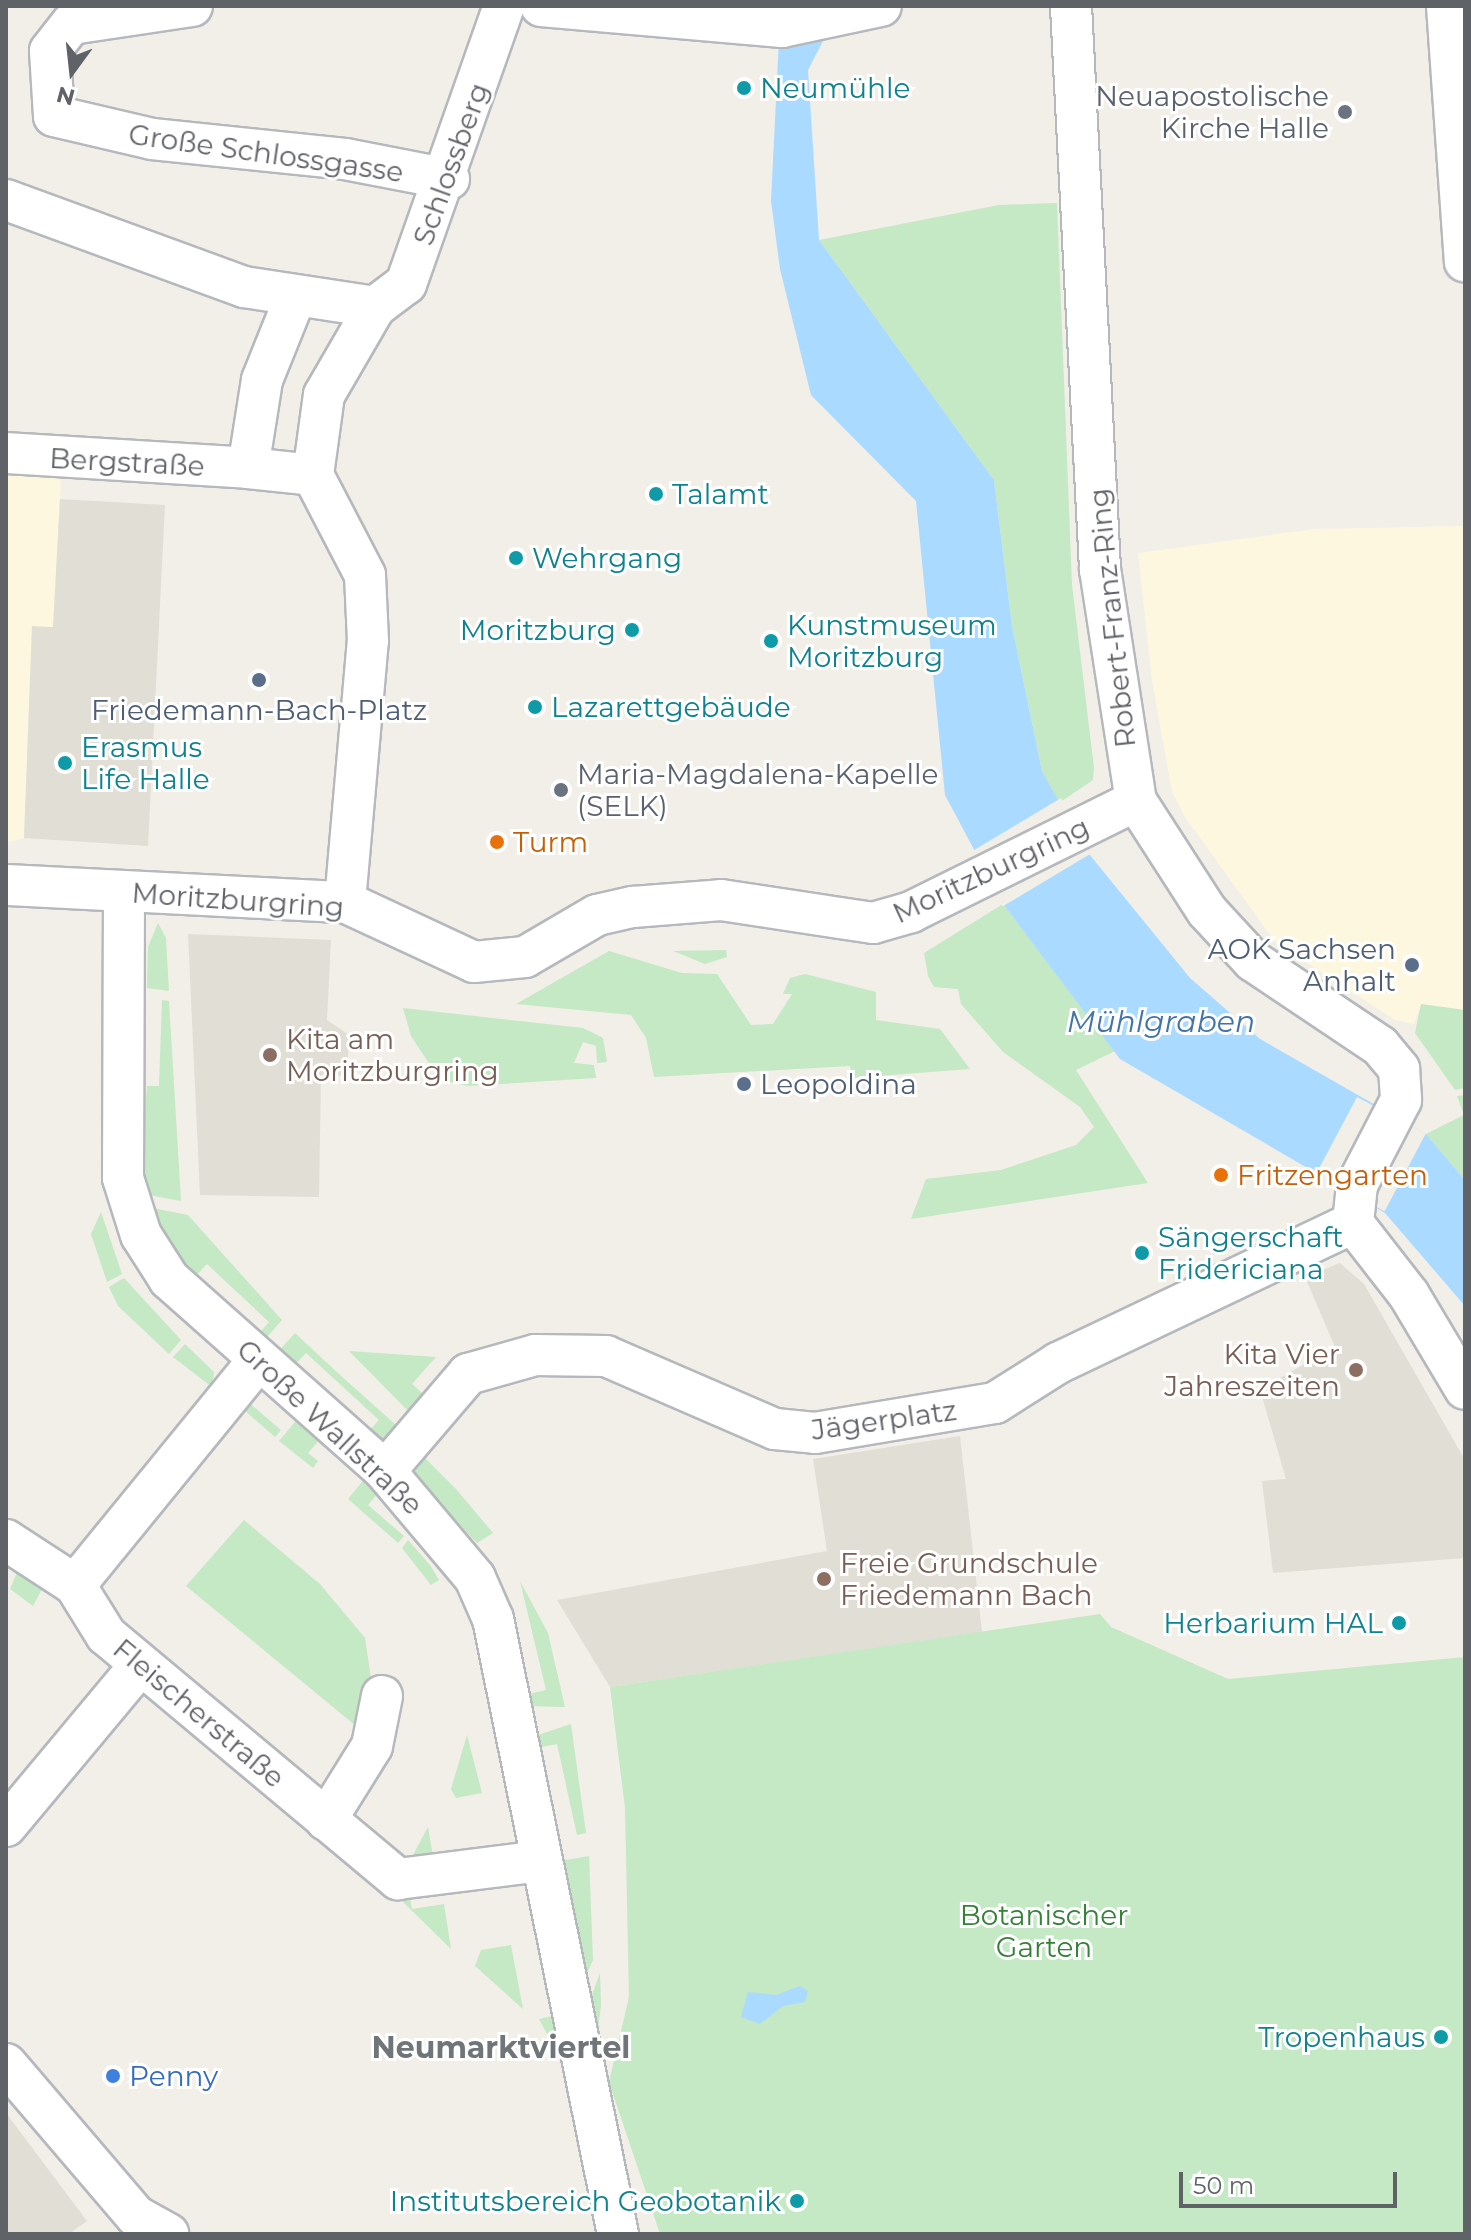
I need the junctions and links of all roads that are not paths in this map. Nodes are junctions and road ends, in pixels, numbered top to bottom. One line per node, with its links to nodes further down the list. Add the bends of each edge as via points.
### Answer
1 (192, 6): 7 (street, Große Schlossgasse, via 71,24 50,51 54,116 152,139 345,159)
2 (504, 6): 7 (street, Schlossberg)
3 (541, 6): 4 (street, via 782,27)
4 (881, 6)
5 (1071, 6): 15 (street, Robert-Franz-Ring, via 1100,569)
6 (1447, 6): 9 (street)
7 (449, 179): 11 (street, Schlossberg, via 406,284)
8 (6, 200): 10 (street, via 141,255)
9 (1465, 261)
10 (295, 298): 11 (street); 13 (street, via 262,380)
11 (375, 307): 14 (street, via 324,395)
12 (6, 453): 13 (street, Bergstraße)
13 (248, 468): 14 (street)
14 (313, 475): 18 (street, via 365,575 366,726)
15 (1120, 809): 18 (street, Moritzburgring, via 957,890 873,923 721,900 633,907 597,915 525,957 474,962); 19 (street, Robert-Franz-Ring, via 1253,961 1392,1057 1403,1084 1396,1114)
16 (6, 885): 17 (street, Moritzburgring)
17 (124, 892): 18 (street, Moritzburgring); 20 (street, Große Wallstraße, via 123,1178 141,1235 169,1279)
18 (345, 902)
19 (1352, 1214): 21 (street); 22 (street, Jägerplatz, via 1058,1363 995,1403 815,1433 775,1429 606,1356 535,1355 468,1374)
20 (258, 1361): 22 (street, Große Wallstraße); 24 (street, via 184,1458)
21 (1465, 1389)
22 (385, 1471): 29 (street, Große Wallstraße, via 449,1540 493,1619)
23 (6, 1540): 24 (street, Fleischerstraße)
24 (75, 1585): 25 (street, Fleischerstraße, via 106,1635)
25 (140, 1665): 27 (street, Fleischerstraße); 28 (street)
26 (382, 1696): 27 (street, via 372,1746)
27 (326, 1820): 29 (street, Fleischerstraße, via 398,1879)
28 (6, 1826)
29 (540, 1861): 31 (street, Große Wallstraße)
30 (6, 2064): 32 (street)
31 (617, 2220)
32 (139, 2228)

